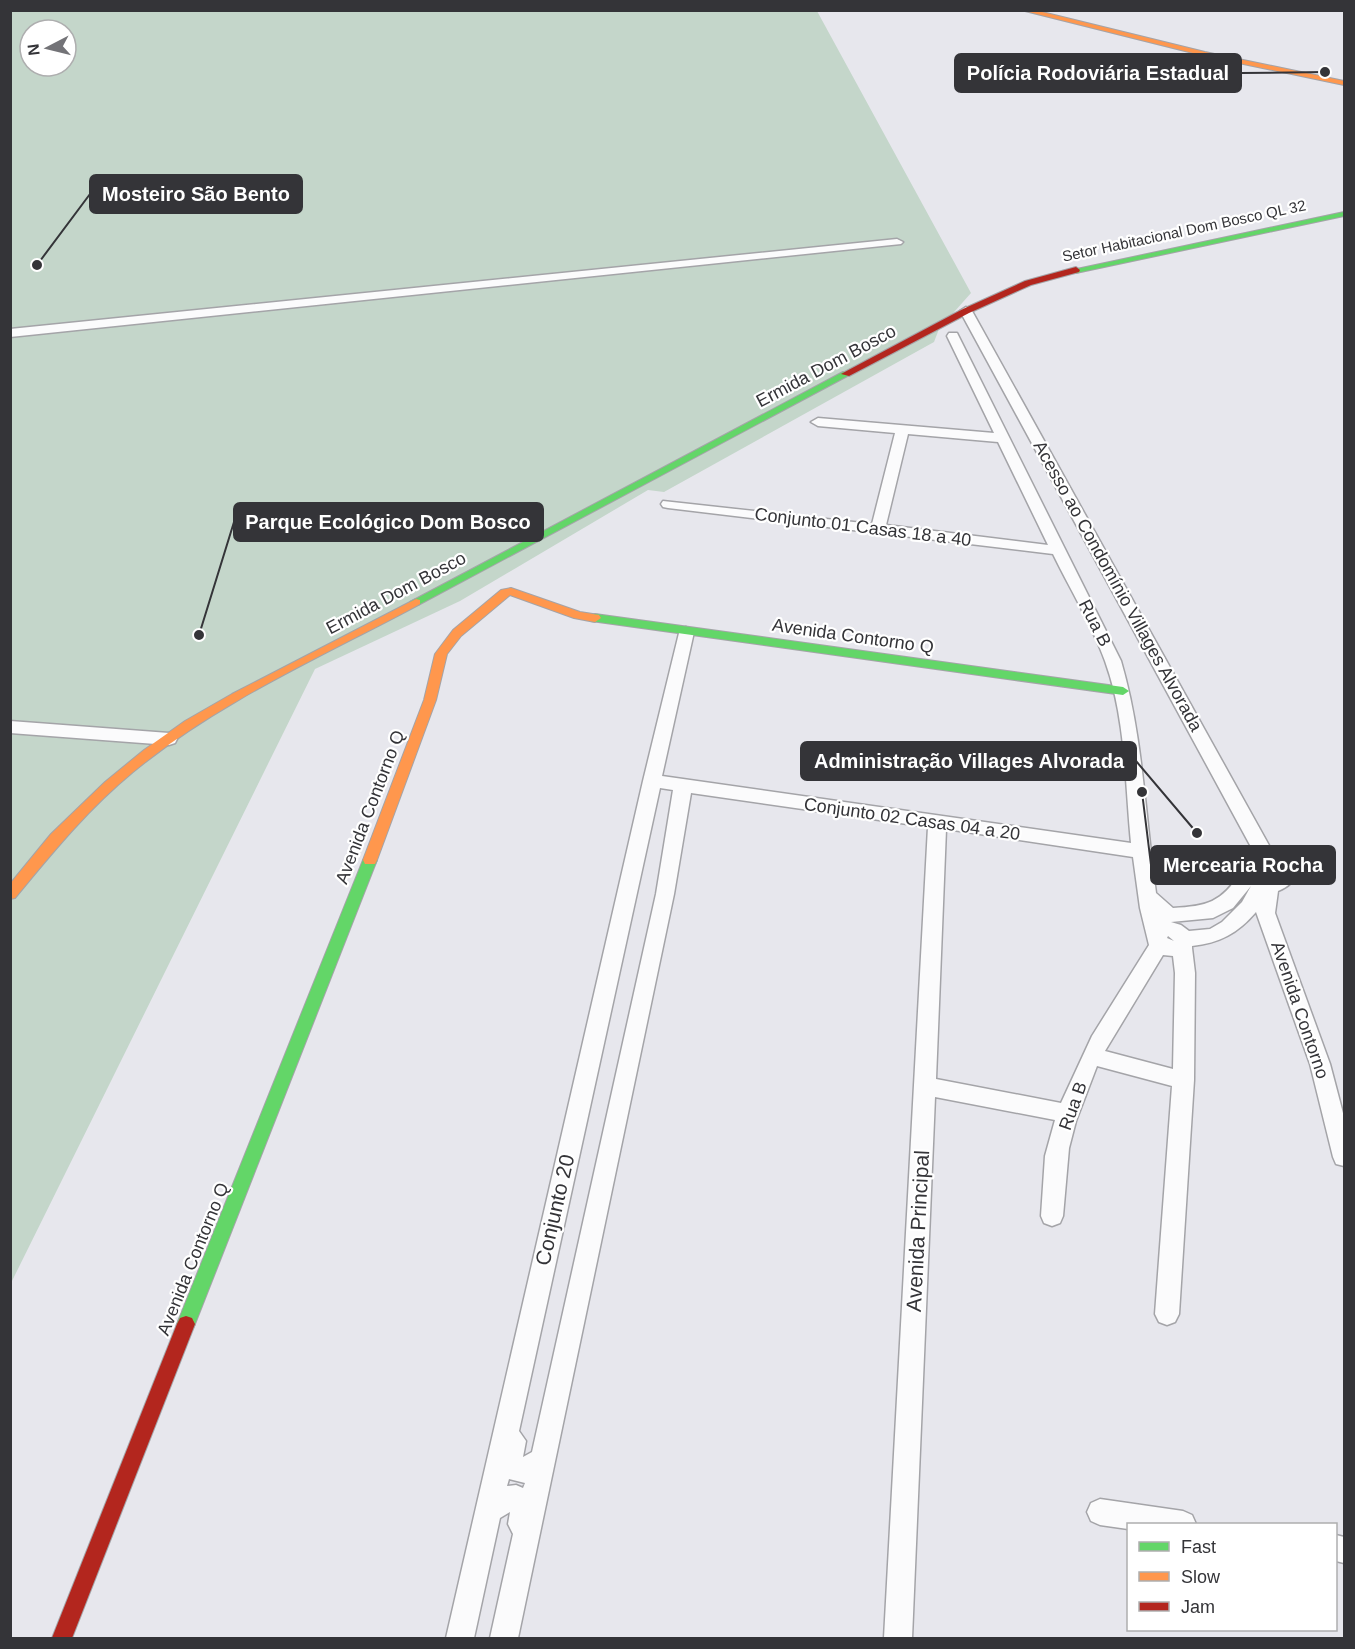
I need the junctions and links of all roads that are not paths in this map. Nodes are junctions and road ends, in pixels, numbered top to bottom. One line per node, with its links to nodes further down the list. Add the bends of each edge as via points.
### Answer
1 (1024, 10): 4 (street)
2 (1073, 10): 3 (street)
3 (1119, 22): 4 (street, via 1100,25); 5 (street)
4 (1100, 29): 6 (street)
5 (1344, 70)
6 (1344, 83)
7 (1344, 214): 9 (street, Setor Habitacional Dom Bosco QL 32, via 1093,265 1028,283)
8 (897, 242): 10 (street)
9 (966, 311): 21 (street, Ermida Dom Bosco, via 254,687); 26 (street, Acesso ao Condomínio Villages Alvorada, via 1269,862 1286,876 1284,881)
10 (10, 333)
11 (953, 336): 14 (street, Rua B)
12 (818, 422): 13 (street)
13 (903, 429): 14 (street); 16 (street)
14 (1003, 438): 17 (street, Rua B)
15 (668, 504): 16 (street, Conjunto 01 Casas 18 a 40)
16 (879, 530): 17 (street, Conjunto 01 Casas 18 a 40)
17 (1057, 550): 19 (street, Rua B, via 1113,661)
18 (686, 632): 19 (street, Avenida Contorno Q); 22 (street, Conjunto 20); 43 (street, Avenida Contorno Q, via 578,615 511,591 505,592 447,644 397,791)
19 (1123, 691): 25 (street, Rua B, via 1133,751)
20 (10, 727): 21 (street)
21 (169, 739): 27 (street, Ermida Dom Bosco, via 62,831)
22 (652, 781): 23 (street, Conjunto 02 Casas 04 a 20); 37 (street, Conjunto 20)
23 (683, 785): 24 (street, Conjunto 02 Casas 04 a 20); 38 (street, via 662,905)
24 (937, 823): 25 (street, Conjunto 02 Casas 04 a 20); 32 (street, Avenida Principal)
25 (1140, 852): 28 (street, Rua B, via 1148,896 1160,908)
26 (1266, 882): 28 (street, via 1206,913); 29 (street, via 1225,930); 34 (street, Avenida Contorno, via 1265,913 1320,1064)
27 (10, 894)
28 (1166, 928): 29 (street); 29 (street, via 1173,950); 30 (street, Rua B)
29 (1187, 942): 31 (street)
30 (1093, 1056): 31 (street); 33 (street, Rua B)
31 (1184, 1080): 36 (street)
32 (925, 1086): 33 (street); 46 (street, Avenida Principal)
33 (1067, 1113): 35 (street, Rua B, via 1058,1150)
34 (1344, 1157)
35 (1052, 1216)
36 (1167, 1314)
37 (512, 1409): 38 (street, via 513,1468 525,1470); 39 (street, Conjunto 20)
38 (542, 1460): 42 (street)
39 (488, 1511): 42 (street, via 501,1500 516,1498 522,1503 516,1546); 44 (street, Conjunto 20)
40 (1100, 1512): 41 (street)
41 (1176, 1523)
42 (519, 1560): 45 (street)
43 (62, 1638)
44 (460, 1638)
45 (504, 1638)
46 (898, 1638)

